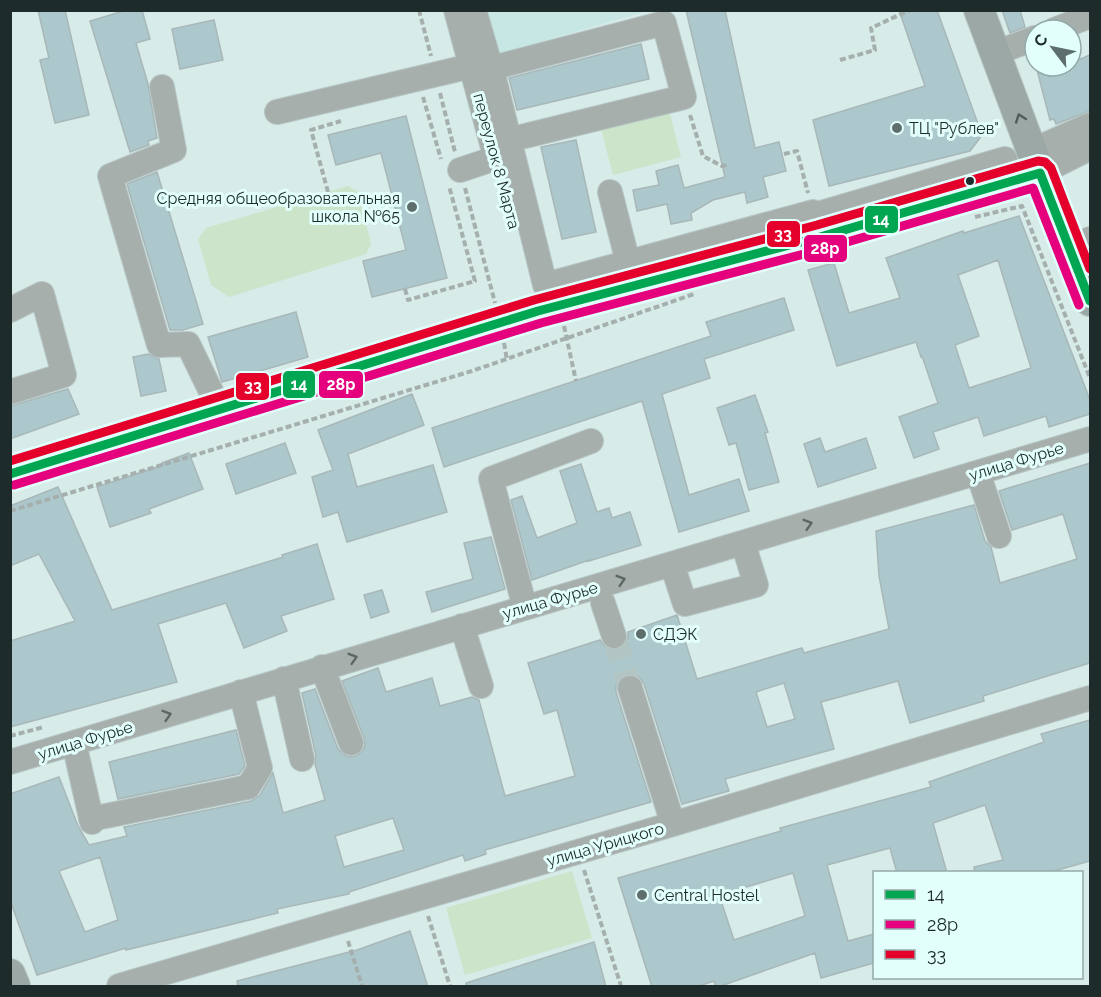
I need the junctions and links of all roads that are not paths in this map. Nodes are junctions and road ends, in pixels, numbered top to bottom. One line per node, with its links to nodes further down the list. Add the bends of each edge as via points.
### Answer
1 (456, 10): 7 (street, переулок 8 Марта)
2 (474, 10): 7 (street)
3 (979, 10): 6 (main road)
4 (669, 17): 7 (street); 11 (street, via 684,97)
5 (1023, 43): 6 (street)
6 (996, 53): 14 (main road, one-way to 6)
7 (478, 69): 9 (street); 11 (street, переулок 8 Марта)
8 (162, 87): 24 (street, via 174,150 110,176 159,345 188,344)
9 (277, 112)
10 (1090, 125): 14 (street)
11 (499, 148): 15 (street); 18 (street, via 544,285); 21 (street, переулок 8 Марта)
12 (1090, 148): 14 (street)
13 (1005, 159): 18 (street)
14 (1042, 159): 17 (main road); 19 (street, via 831,234)
15 (453, 172)
16 (610, 192): 18 (street)
17 (1080, 243): 20 (main road)
18 (628, 262): 19 (street)
19 (634, 286): 21 (street)
20 (1090, 302)
21 (549, 308): 24 (street)
22 (10, 310): 23 (street, via 42,294 64,375)
23 (10, 392)
24 (220, 410): 28 (street)
25 (1090, 439): 27 (street, улица Фурье)
26 (591, 441): 33 (street, via 491,479)
27 (978, 473): 29 (street); 30 (street, улица Фурье, one-way to 27)
28 (10, 474)
29 (999, 536)
30 (742, 543): 31 (street, улица Фурье); 31 (street, via 756,585 685,604)
31 (672, 564): 33 (street, улица Фурье, one-way to 31)
32 (603, 603): 35 (street)
33 (525, 608): 34 (street, улица Фурье)
34 (462, 626): 36 (street, улица Фурье, one-way to 34); 38 (street)
35 (614, 636)
36 (322, 668): 37 (street, улица Фурье); 43 (street)
37 (284, 679): 40 (street, улица Фурье); 44 (street)
38 (481, 686)
39 (630, 688): 46 (street)
40 (241, 692): 42 (street, улица Фурье, one-way to 40); 42 (street, via 260,768 248,787 91,820)
41 (1090, 698): 46 (street, улица Урицкого)
42 (74, 743): 45 (street, улица Фурье)
43 (351, 743)
44 (302, 759)
45 (10, 762)
46 (673, 824): 49 (street, улица Урицкого)
47 (10, 974): 48 (main road)
48 (15, 987)
49 (119, 987)

